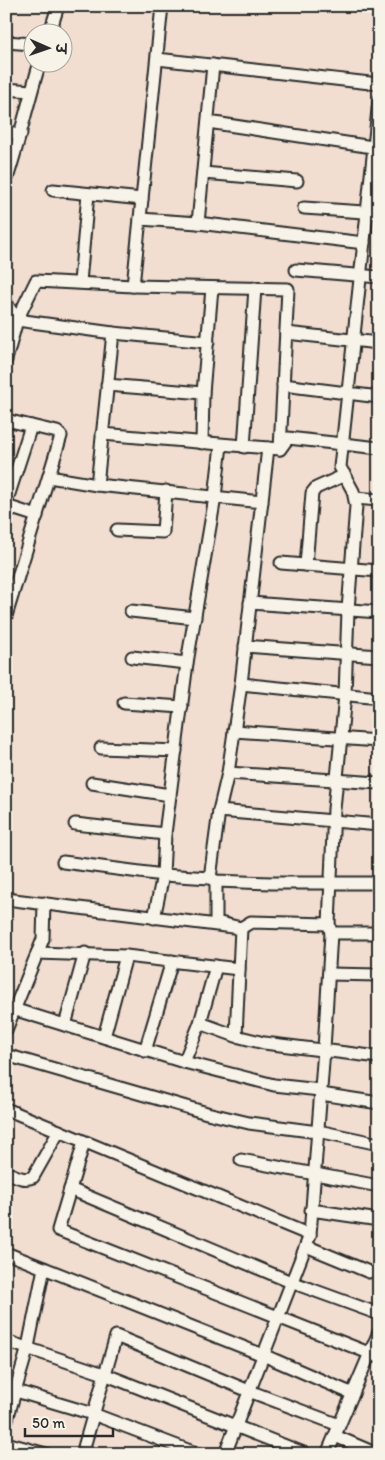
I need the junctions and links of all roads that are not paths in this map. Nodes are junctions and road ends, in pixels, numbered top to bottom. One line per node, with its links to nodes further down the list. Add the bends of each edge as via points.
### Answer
1 (58, 6): 3 (street)
2 (162, 6): 6 (street)
3 (53, 22)
4 (6, 42): 5 (street)
5 (22, 43)
6 (157, 58): 7 (street); 22 (street)
7 (213, 65): 9 (street); 13 (street)
8 (37, 72): 11 (street)
9 (379, 84)
10 (6, 89): 11 (street)
11 (31, 92): 15 (street)
12 (379, 100): 16 (street)
13 (208, 122): 16 (street); 17 (street)
14 (6, 132): 15 (street)
15 (21, 134): 19 (street)
16 (376, 148): 24 (street)
17 (203, 173): 18 (street); 26 (street)
18 (298, 181)
19 (6, 182)
20 (54, 190): 21 (street)
21 (88, 194): 22 (street); 31 (street)
22 (142, 199): 25 (street)
23 (304, 208): 24 (street)
24 (373, 212): 27 (street)
25 (140, 219): 26 (street); 32 (street)
26 (198, 223): 27 (street)
27 (364, 243): 29 (street)
28 (296, 270): 29 (street)
29 (360, 276): 30 (street); 39 (street)
30 (379, 277)
31 (80, 282): 32 (street); 36 (street, via 36,281)
32 (133, 286): 33 (street)
33 (212, 288): 34 (street); 40 (street)
34 (255, 288): 38 (street, via 288,289); 54 (street)
35 (6, 303): 36 (street)
36 (18, 320): 37 (street); 42 (street)
37 (113, 333): 40 (street); 43 (street)
38 (286, 334): 39 (street); 44 (street)
39 (354, 340): 41 (street); 46 (street)
40 (208, 342): 45 (street)
41 (379, 343)
42 (7, 356)
43 (107, 384): 45 (street); 50 (street)
44 (283, 385): 46 (street); 57 (street)
45 (203, 393): 51 (street)
46 (348, 394): 47 (street); 52 (street)
47 (379, 397)
48 (6, 420): 49 (street)
49 (31, 426): 59 (street, via 57,432 60,436); 66 (street)
50 (102, 434): 51 (street); 60 (street)
51 (202, 444): 53 (street)
52 (343, 444): 56 (street); 57 (street, via 288,438); 58 (street, via 340,467)
53 (222, 445): 54 (street); 62 (street)
54 (244, 447): 55 (street)
55 (268, 448): 57 (street); 65 (street)
56 (379, 448)
57 (280, 449)
58 (345, 475): 63 (street); 70 (street, via 312,493)
59 (49, 477): 60 (street); 67 (street)
60 (97, 485): 61 (street)
61 (166, 491): 62 (street); 68 (street, via 163,532)
62 (215, 497): 65 (street); 79 (street)
63 (355, 498): 64 (street); 71 (street)
64 (379, 500)
65 (262, 502): 74 (street)
66 (6, 504): 67 (street)
67 (37, 516): 73 (street)
68 (117, 530)
69 (282, 563): 70 (street)
70 (306, 565): 71 (street)
71 (352, 569): 72 (street); 75 (street)
72 (379, 571)
73 (10, 592): 78 (street)
74 (250, 603): 75 (street); 80 (street)
75 (348, 610): 77 (street); 81 (street)
76 (132, 611): 79 (street)
77 (379, 612)
78 (6, 616)
79 (195, 618): 84 (street)
80 (245, 646): 81 (street); 85 (street)
81 (348, 653): 82 (street); 86 (street)
82 (379, 656)
83 (132, 657): 84 (street)
84 (187, 664): 89 (street)
85 (241, 684): 86 (street); 90 (street)
86 (345, 695): 87 (street); 91 (street)
87 (379, 698)
88 (124, 702): 89 (street)
89 (182, 707): 94 (street)
90 (234, 731): 91 (street); 95 (street)
91 (341, 738): 92 (street); 96 (street)
92 (379, 741)
93 (101, 748): 94 (street)
94 (176, 751): 99 (street)
95 (228, 773): 96 (street); 100 (street)
96 (337, 780): 98 (street); 101 (street)
97 (92, 783): 99 (street)
98 (379, 783)
99 (170, 795): 104 (street)
100 (219, 811): 101 (street); 107 (street)
101 (334, 822): 103 (street); 108 (street)
102 (75, 824): 104 (street)
103 (379, 825)
104 (165, 834): 106 (street)
105 (63, 862): 106 (street)
106 (163, 875): 107 (street); 112 (street)
107 (213, 879): 108 (street); 113 (street, via 216,922)
108 (330, 882): 109 (street); 114 (street)
109 (379, 883)
110 (6, 899): 111 (street)
111 (44, 902): 112 (street); 116 (street, via 42,939)
112 (154, 918): 113 (street)
113 (240, 928): 114 (street, via 251,922); 121 (street)
114 (330, 928): 115 (street); 122 (street)
115 (379, 933)
116 (37, 953): 117 (street); 124 (street)
117 (85, 953): 118 (street); 126 (street)
118 (126, 956): 119 (street); 129 (street)
119 (172, 961): 120 (street); 131 (street)
120 (216, 966): 121 (street); 125 (street)
121 (240, 969): 128 (street)
122 (329, 974): 123 (street); 130 (street)
123 (379, 975)
124 (14, 1009): 126 (street); 127 (street)
125 (200, 1023): 128 (street); 134 (street)
126 (65, 1025): 129 (street)
127 (6, 1030)
128 (236, 1036): 130 (street, via 264,1043)
129 (104, 1037): 131 (street)
130 (324, 1049): 133 (street); 135 (street)
131 (146, 1051): 134 (street)
132 (6, 1055): 139 (street, via 207,1113 249,1123)
133 (379, 1057)
134 (184, 1062): 135 (street, via 274,1085)
135 (321, 1092): 136 (street); 139 (street)
136 (379, 1103)
137 (6, 1109): 138 (street)
138 (59, 1131): 140 (street); 143 (street, via 33,1177 21,1179)
139 (318, 1131): 141 (street); 144 (street)
140 (84, 1142): 146 (street); 149 (street)
141 (379, 1144)
142 (241, 1160): 144 (street)
143 (6, 1172)
144 (314, 1175): 145 (street); 147 (street)
145 (379, 1186)
146 (70, 1189): 153 (street); 155 (street, via 58,1230)
147 (311, 1210): 148 (street); 149 (street)
148 (379, 1220)
149 (308, 1241): 152 (street); 153 (street)
150 (6, 1253): 151 (street)
151 (44, 1268): 158 (street); 159 (street)
152 (368, 1272)
153 (291, 1282): 154 (street); 155 (street)
154 (379, 1314)
155 (278, 1316): 159 (street); 160 (street)
156 (379, 1332): 160 (street)
157 (6, 1341): 158 (street)
158 (28, 1347): 161 (street); 162 (street)
159 (263, 1355): 163 (street); 164 (street)
160 (375, 1355): 164 (street)
161 (104, 1374): 163 (street, via 116,1336); 165 (street); 168 (street)
162 (11, 1389): 165 (street); 166 (street)
163 (249, 1391): 167 (street); 168 (street)
164 (353, 1394): 167 (street)
165 (93, 1414): 172 (street); 173 (street)
166 (6, 1423)
167 (339, 1425): 169 (street)
168 (236, 1426): 174 (street); 175 (street)
169 (335, 1436): 176 (street); 177 (street)
170 (6, 1443): 171 (street)
171 (46, 1454)
172 (82, 1454)
173 (198, 1454)
174 (225, 1454)
175 (306, 1454)
176 (327, 1454)
177 (377, 1454)

